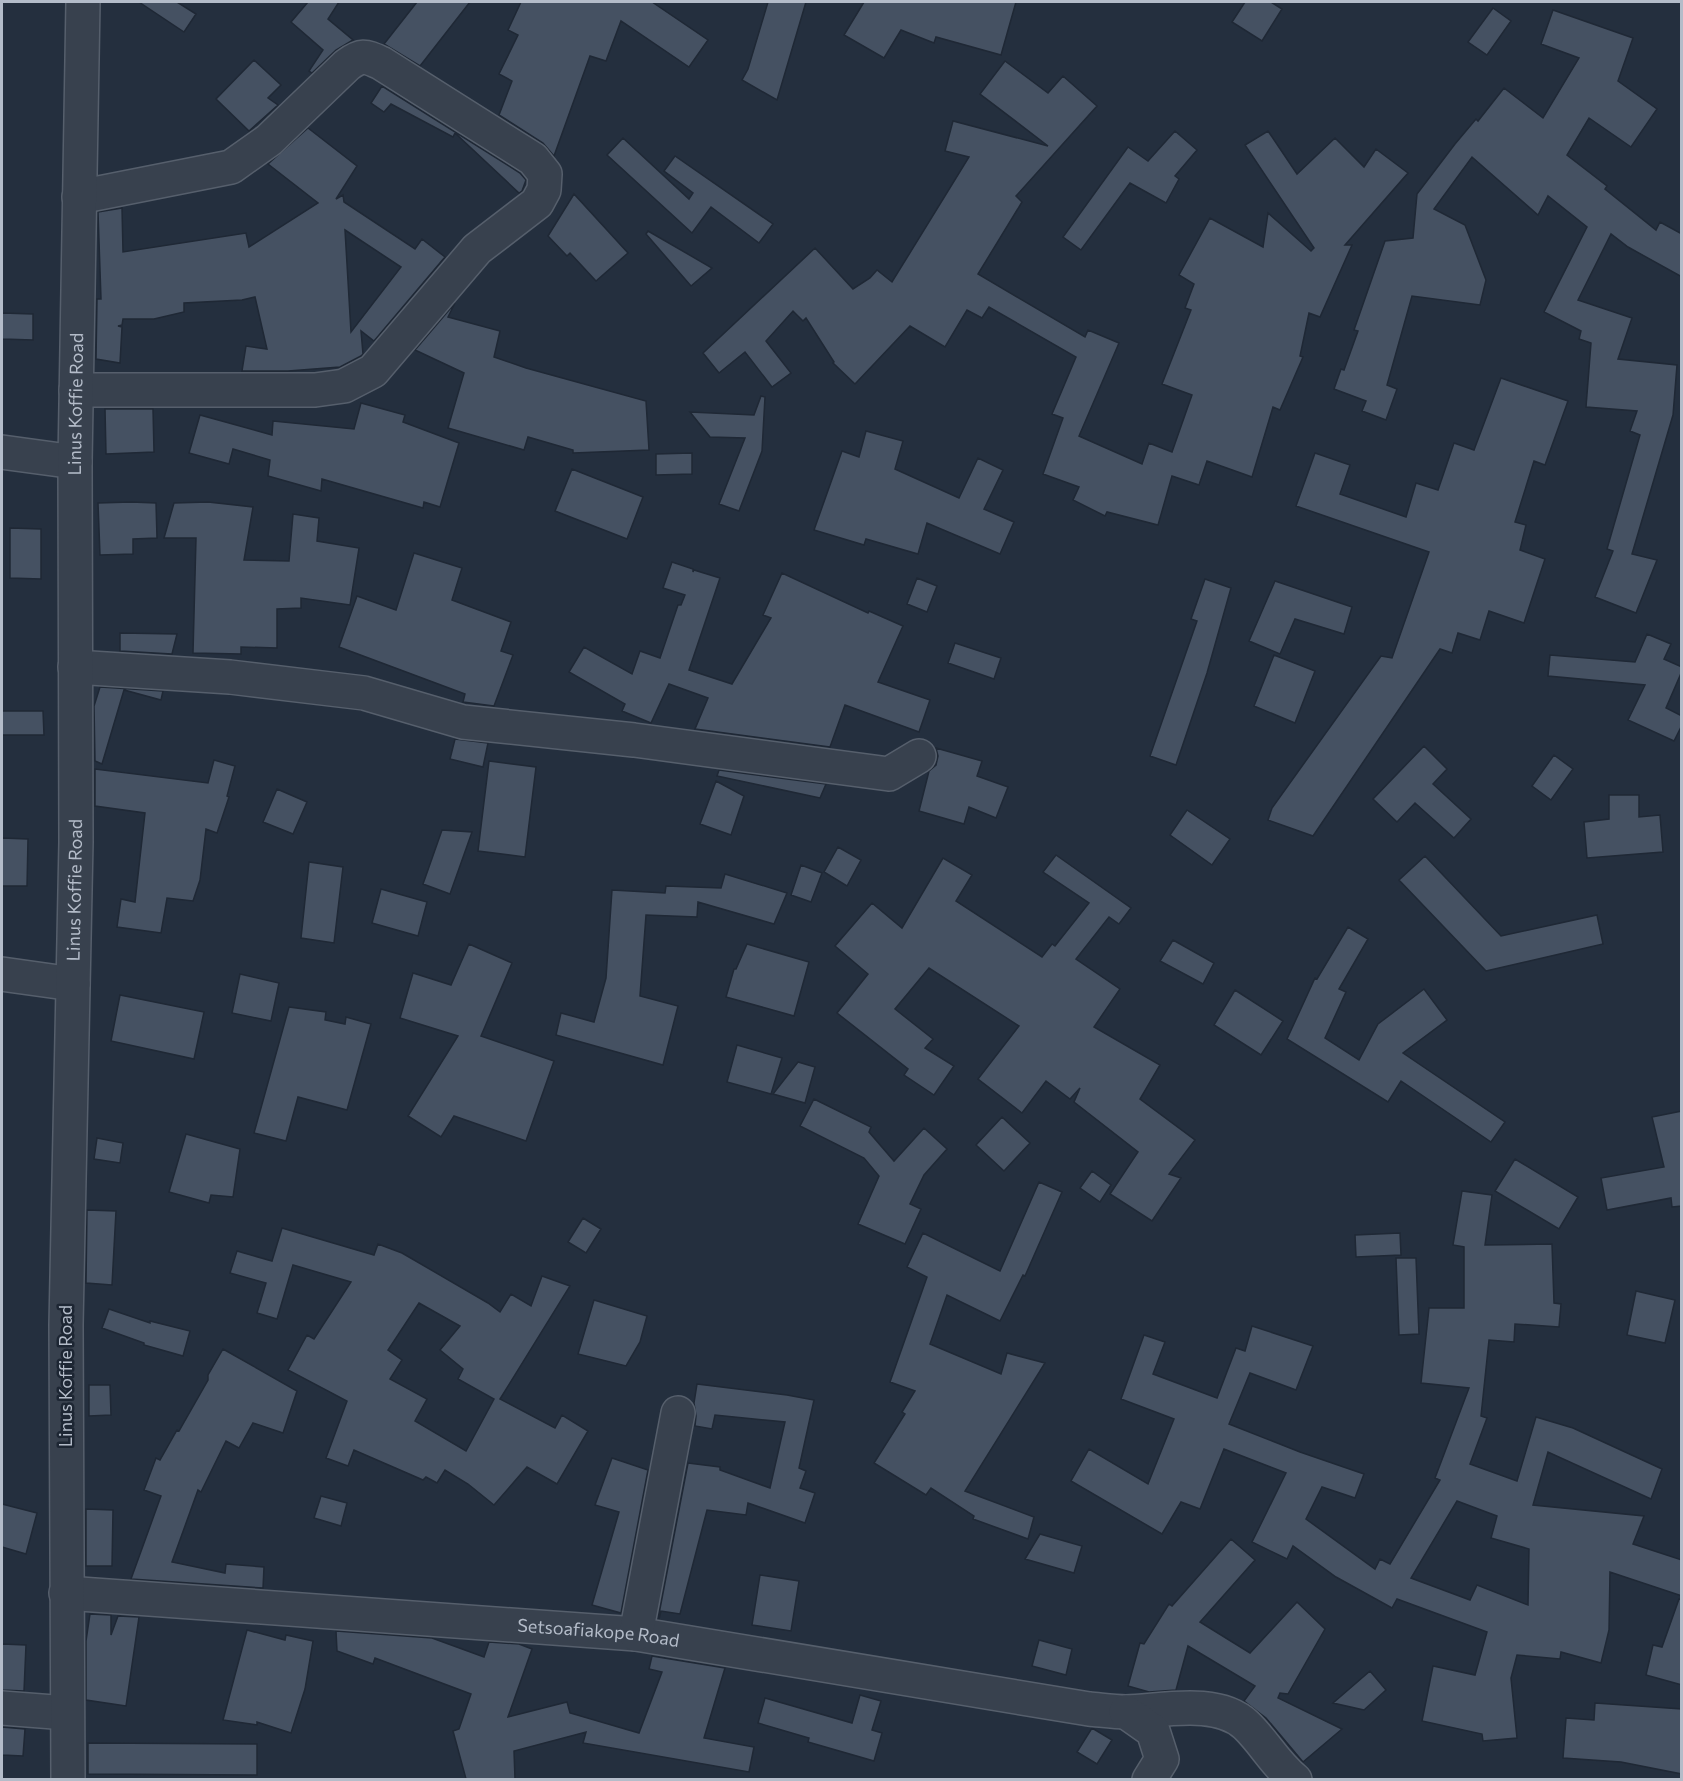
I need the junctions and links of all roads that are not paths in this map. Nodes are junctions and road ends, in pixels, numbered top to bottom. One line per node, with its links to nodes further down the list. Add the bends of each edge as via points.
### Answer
1 (83, 2): 2 (street, Linus Koffie Road)
2 (79, 197): 3 (street, Linus Koffie Road); 3 (street, via 231,167 269,140 347,65 366,56 533,159 545,174 544,190 537,202 477,249 373,371 344,386 315,390)
3 (76, 390): 5 (street, Linus Koffie Road)
4 (2, 452): 5 (street)
5 (75, 462): 6 (street, Linus Koffie Road)
6 (75, 667): 7 (street, via 230,677 364,693 463,722 889,774); 9 (street, Linus Koffie Road)
7 (919, 756)
8 (2, 974): 9 (street)
9 (73, 984): 11 (street, Linus Koffie Road, via 66,1325)
10 (678, 1413): 12 (street)
11 (66, 1593): 12 (street, Setsoafiakope Road); 15 (street, Linus Koffie Road)
12 (636, 1634): 14 (street, Setsoafiakope Road)
13 (2, 1708): 15 (street)
14 (1126, 1712): 17 (street, via 1153,1731 1162,1759); 18 (street, Setsoafiakope Road, via 1155,1709 1229,1713 1246,1725 1277,1764)
15 (67, 1713): 16 (street, Linus Koffie Road)
16 (68, 1779)
17 (1149, 1779)
18 (1295, 1779)

